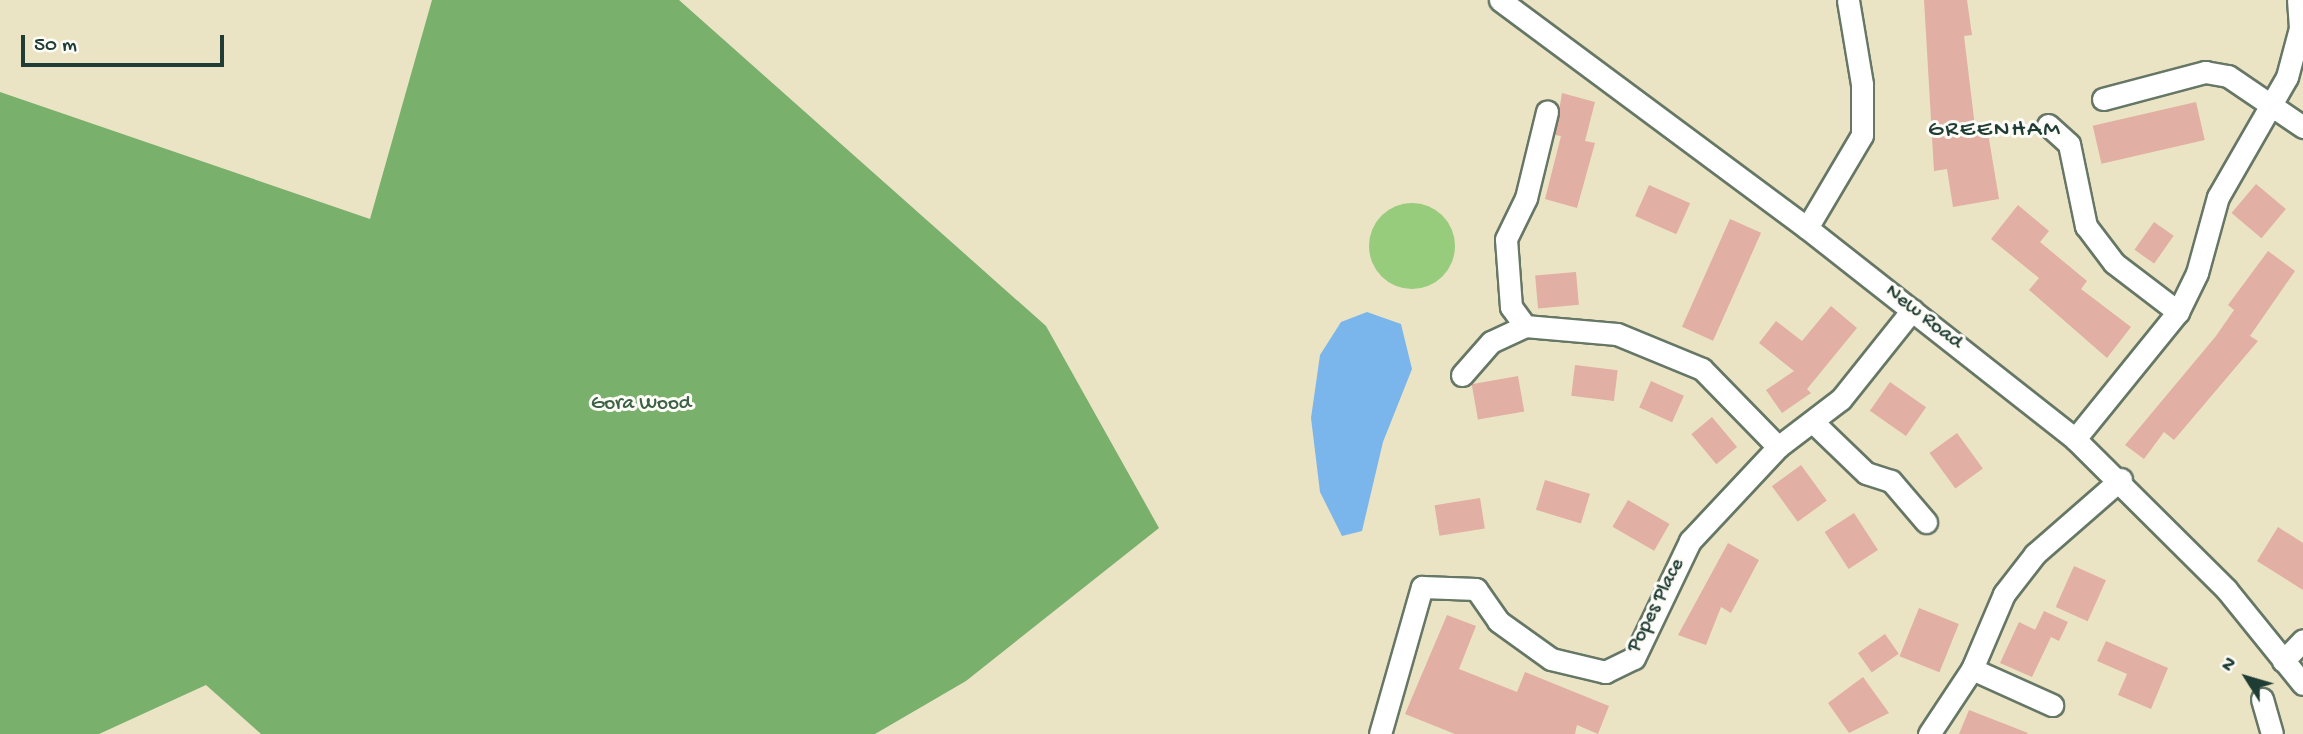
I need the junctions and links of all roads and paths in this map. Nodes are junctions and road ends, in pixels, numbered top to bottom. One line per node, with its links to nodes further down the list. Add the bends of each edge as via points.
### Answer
1 (1500, 0): 9 (street, New Road)
2 (1848, 0): 9 (street, via 1864,104 1862,135)
3 (2298, 0): 5 (street, via 2300,28)
4 (2104, 99): 5 (street, via 2205,72 2228,76)
5 (2271, 107): 8 (street); 11 (street, via 2218,197 2197,273)
6 (1548, 112): 12 (street, via 1526,198 1506,239 1511,307)
7 (2048, 125): 11 (street, via 2069,144 2086,226 2115,263)
8 (2303, 127)
9 (1807, 228): 10 (street, New Road)
10 (1912, 310): 14 (street, Popes Place); 15 (street, New Road)
11 (2178, 312): 15 (street)
12 (1525, 326): 13 (street, via 1491,342); 16 (street, via 1617,334 1668,351 1737,398)
13 (1462, 375)
14 (1815, 424): 16 (street, Popes Place); 18 (street, via 1866,473 1891,481)
15 (2075, 439): 17 (street, New Road)
16 (1778, 447): 25 (street, Popes Place, via 1690,541 1634,658 1605,672 1551,659 1498,621 1476,589 1422,587)
17 (2121, 479): 20 (street, New Road, via 2226,589); 21 (street, via 2035,554 2004,594)
18 (1926, 522)
19 (2303, 640): 20 (street)
20 (2283, 661): 22 (street, New Road)
21 (1972, 670): 24 (street); 26 (street)
22 (2303, 684)
23 (2262, 699): 27 (street)
24 (2052, 705)
25 (1380, 734)
26 (1929, 734)
27 (2272, 734)

